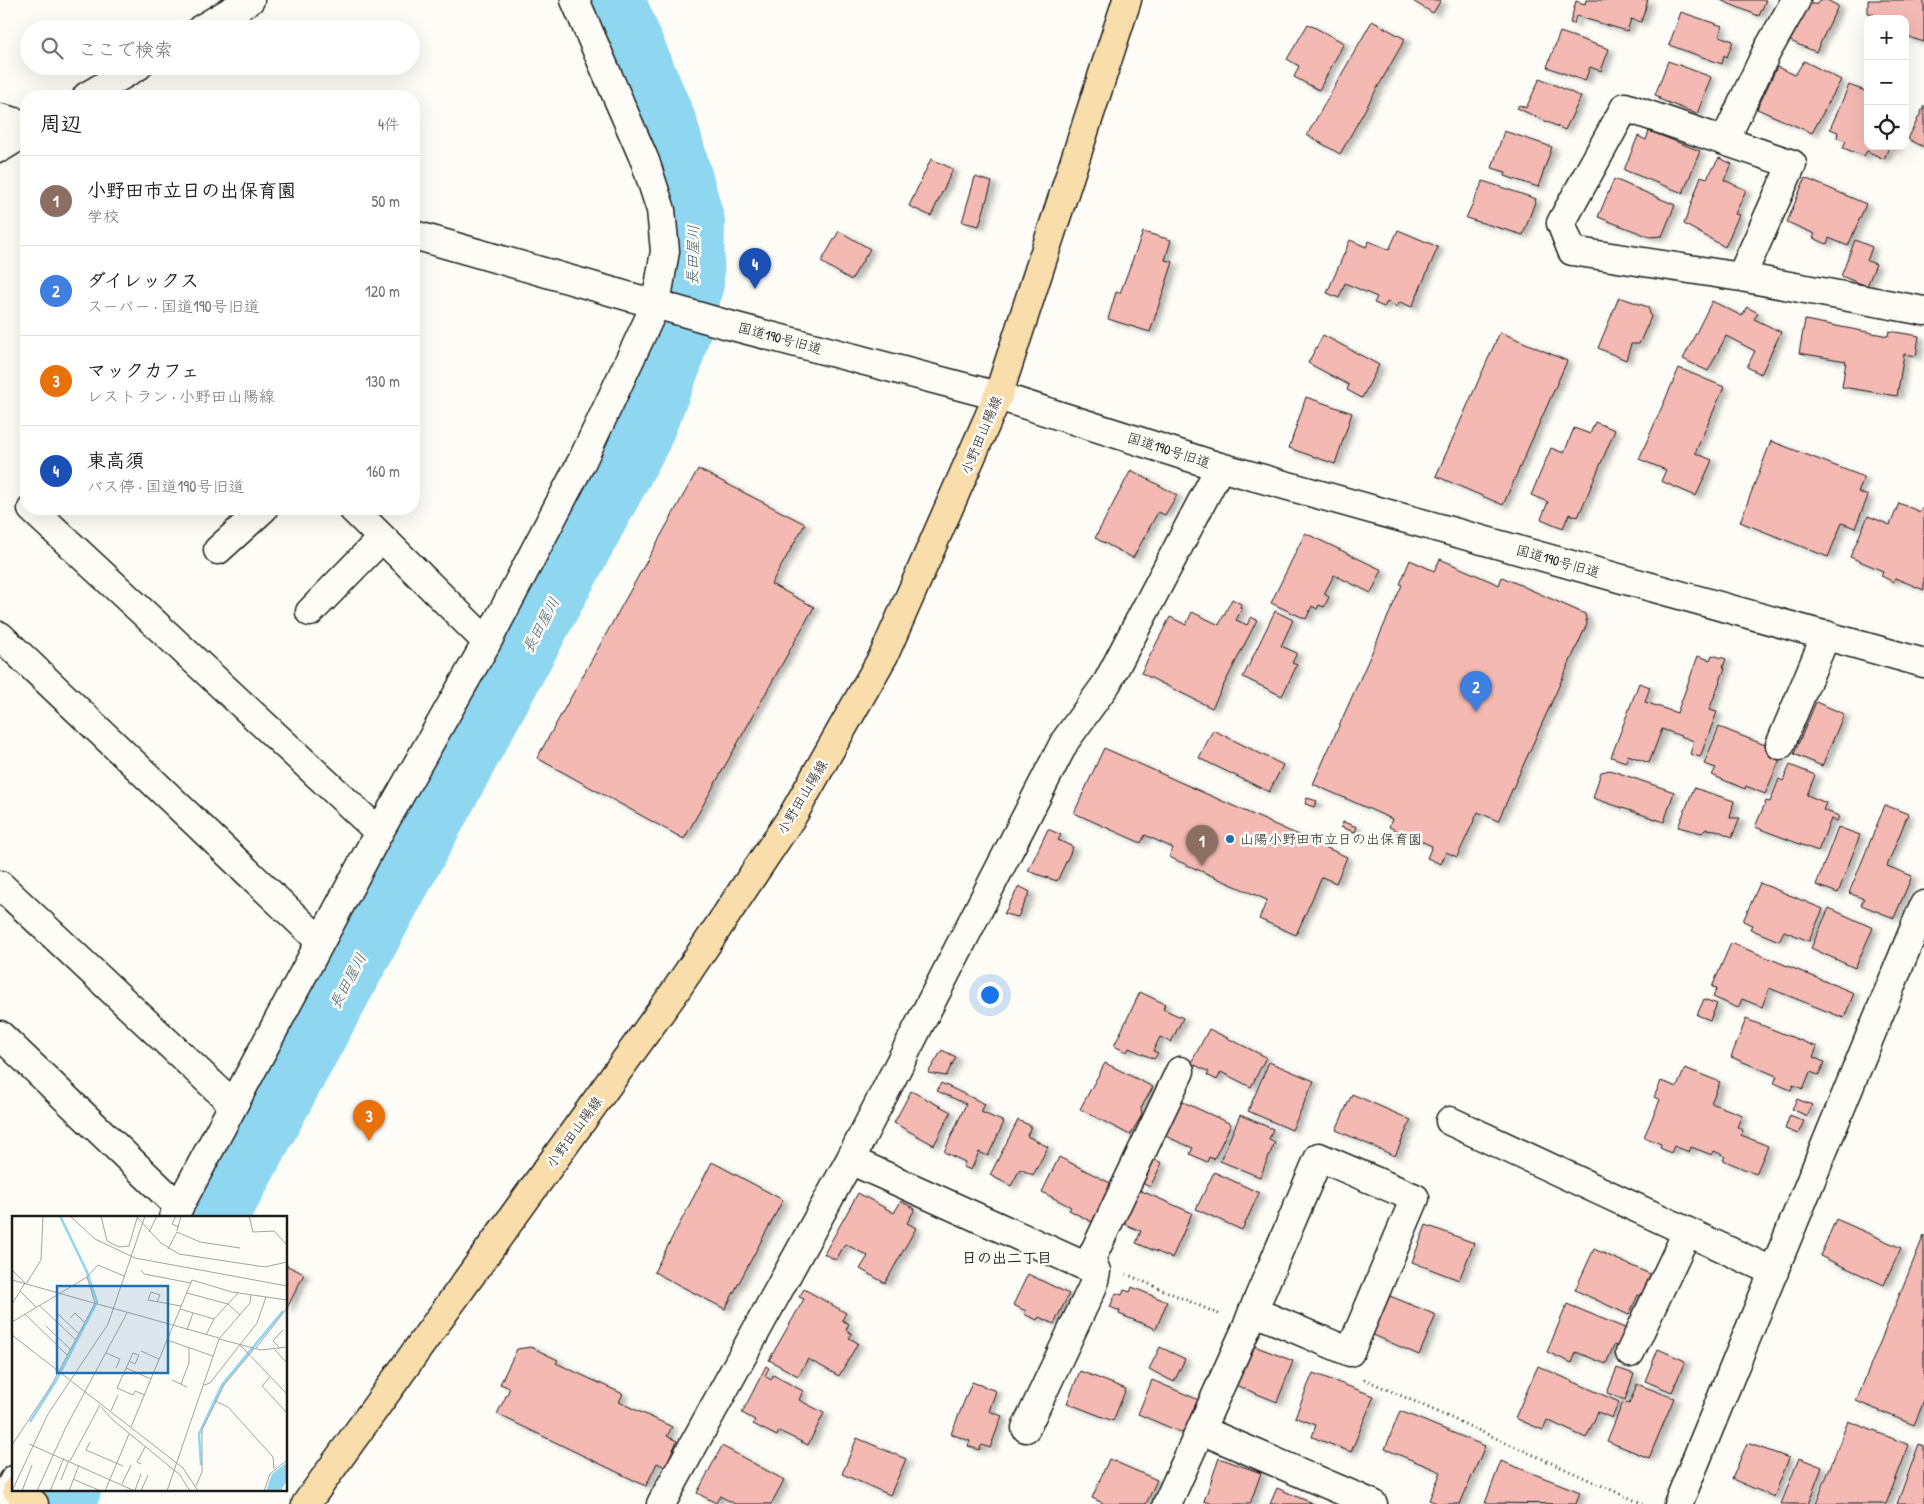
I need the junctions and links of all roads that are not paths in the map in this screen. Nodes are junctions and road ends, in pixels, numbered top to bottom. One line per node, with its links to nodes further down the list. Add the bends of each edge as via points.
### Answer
1 (250, 0): 5 (street)
2 (575, 0): 15 (street, via 645,161 661,210 665,251)
3 (1126, 0): 17 (main road, 小野田山陽線)
4 (1796, 0): 11 (street, via 1767,51)
5 (217, 20)
6 (123, 75): 7 (street)
7 (97, 90)
8 (0, 118): 9 (street)
9 (20, 123)
10 (20, 136): 12 (street)
11 (1725, 140): 14 (street, via 1792,164); 14 (street, via 1625,107 1561,223 1572,251)
12 (0, 148)
13 (420, 237): 15 (street, 国道190号旧道)
14 (1741, 277): 16 (street)
15 (660, 305): 17 (street, 国道190号旧道); 26 (street)
16 (1924, 311)
17 (998, 396): 18 (street, 国道190号旧道); 48 (main road, 小野田山陽線, via 884,655 793,815 674,993)
18 (1220, 467): 25 (street, 国道190号旧道); 39 (street, via 1107,683 1064,741)
19 (39, 515): 30 (street)
20 (256, 515): 23 (street)
21 (359, 515): 22 (street)
22 (382, 538): 24 (street); 26 (street)
23 (218, 550)
24 (310, 612)
25 (1826, 635): 28 (street, 国道190号旧道); 29 (street)
26 (487, 642): 30 (street)
27 (5, 652): 34 (street)
28 (1924, 663)
29 (1780, 744)
30 (379, 832): 34 (street)
31 (0, 885): 37 (street)
32 (1924, 905): 33 (street)
33 (1919, 935): 43 (street)
34 (320, 941): 37 (street)
35 (0, 1035): 40 (street)
36 (1180, 1070): 42 (street)
37 (233, 1104): 40 (street)
38 (1450, 1121): 41 (street)
39 (850, 1160): 42 (street); 49 (street)
40 (176, 1212)
41 (1687, 1232): 43 (street); 45 (street)
42 (1093, 1265): 46 (street, via 1093,1286)
43 (1774, 1272): 52 (street)
44 (1250, 1319): 44 (street, via 1319,1157 1415,1198 1350,1352); 47 (street)
45 (1630, 1353)
46 (1026, 1428)
47 (1201, 1430): 50 (street); 51 (street)
48 (306, 1504)
49 (661, 1504)
50 (1167, 1504)
51 (1373, 1504)
52 (1678, 1504)

